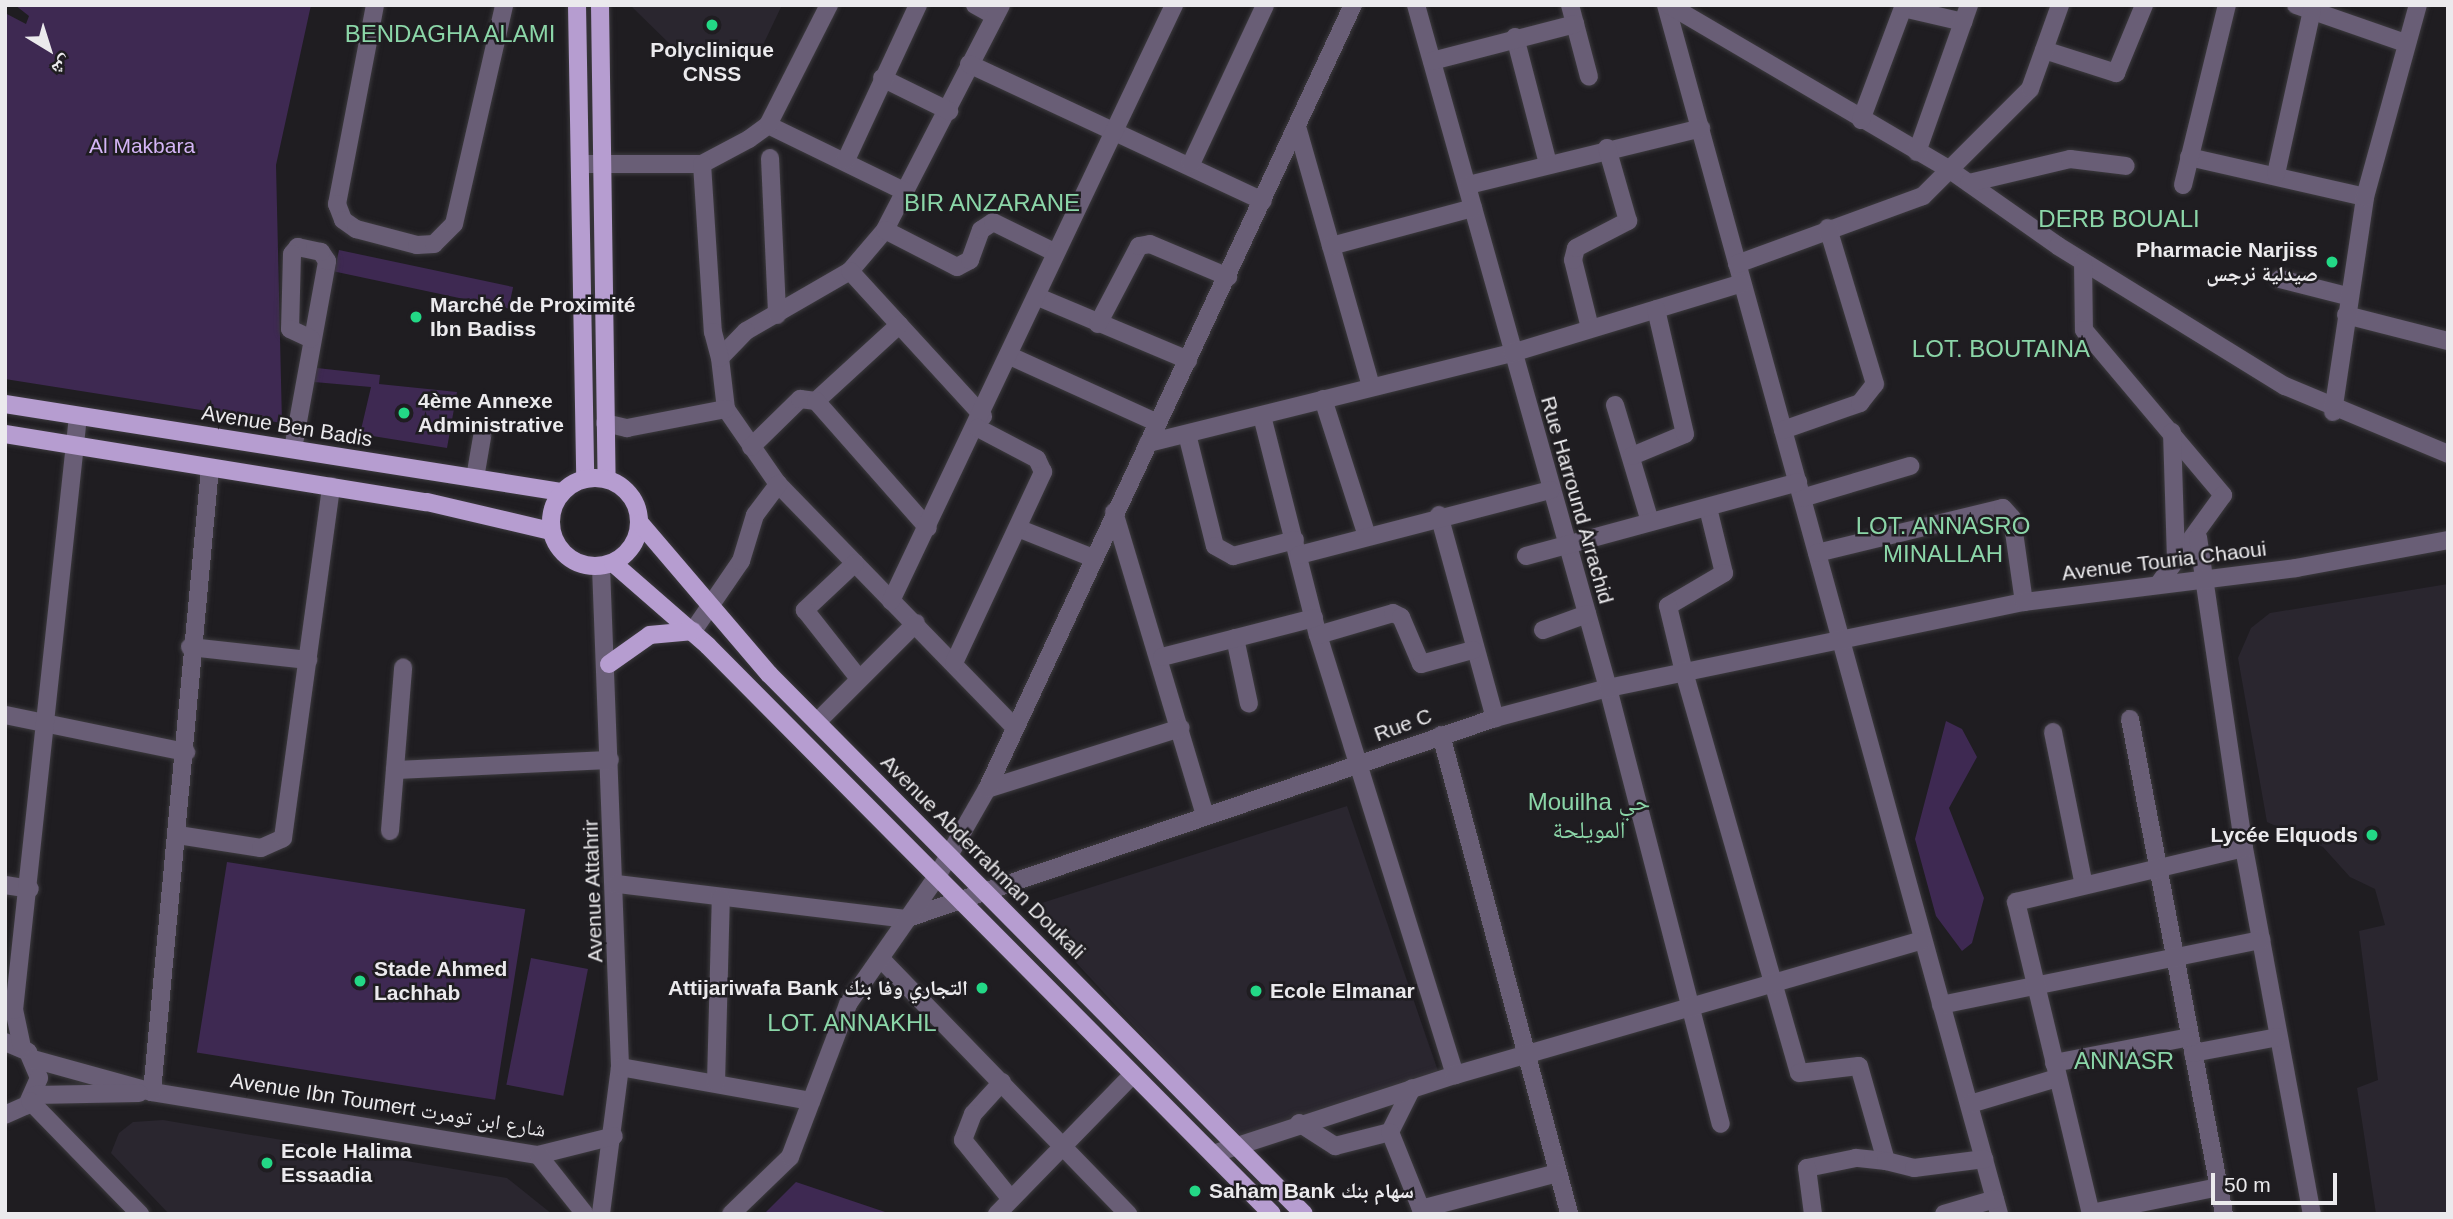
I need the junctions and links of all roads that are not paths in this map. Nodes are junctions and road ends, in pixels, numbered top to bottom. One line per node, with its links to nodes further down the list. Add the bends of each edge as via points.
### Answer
1 (374, 5): 2 (street, via 337,204 342,220 356,229 417,245 434,244 454,224)
2 (504, 5)
3 (577, 5): 42 (main road)
4 (600, 5): 45 (main road)
5 (829, 5): 32 (street)
6 (918, 5): 29 (street)
7 (975, 5): 20 (street)
8 (1174, 5): 35 (street)
9 (1265, 5): 43 (street)
10 (1416, 5): 26 (street, Rue Harround Arrachid)
11 (1570, 5): 22 (street)
12 (1667, 5): 31 (street); 33 (street)
13 (2060, 5): 25 (street)
14 (2144, 5): 25 (street, via 2116,72)
15 (2227, 5): 38 (street)
16 (2418, 5): 24 (street)
17 (1904, 7): 21 (street); 31 (street)
18 (1348, 8): 34 (street)
19 (2304, 8): 24 (street); 48 (street)
20 (998, 11): 27 (street)
21 (1966, 13): 37 (street)
22 (1575, 24): 23 (street); 28 (street)
23 (1515, 37): 26 (street); 44 (street)
24 (2405, 43): 53 (street)
25 (2044, 50): 47 (street, via 2017,107)
26 (1432, 61): 50 (street, Rue Harround Arrachid)
27 (969, 64): 30 (street); 35 (street)
28 (1589, 77)
29 (882, 78): 30 (street); 40 (street)
30 (949, 111): 52 (street)
31 (1861, 120): 37 (street)
32 (768, 125): 40 (street); 41 (street)
33 (1701, 128): 36 (street); 61 (street)
34 (1298, 130): 54 (street); 58 (street)
35 (1113, 132): 43 (street); 59 (street)
36 (1607, 148): 44 (street); 73 (street, via 1628,221 1576,248 1573,260)
37 (1917, 152): 47 (street)
38 (2189, 157): 48 (street); 51 (street)
39 (771, 158): 69 (street)
40 (846, 160): 52 (street)
41 (702, 163): 45 (street); 78 (street, via 713,331)
42 (582, 164): 45 (street); 107 (main road)
43 (1191, 164): 54 (street)
44 (1548, 164): 50 (street)
45 (600, 166): 90 (main road)
46 (2126, 166): 49 (street, via 2070,159)
47 (1950, 170): 49 (street); 56 (street, via 1923,196)
48 (2276, 174): 53 (street)
49 (1969, 183): 60 (street)
50 (1468, 185): 55 (street, Rue Harround Arrachid)
51 (2183, 185)
52 (906, 192): 57 (street)
53 (2365, 197): 66 (street)
54 (1263, 201): 63 (street)
55 (1474, 208): 58 (street); 76 (street, Rue Harround Arrachid)
56 (1828, 228): 61 (street); 92 (street, via 1875,384 1860,403)
57 (885, 230): 59 (street, via 957,267 970,260 981,230 993,222); 62 (street)
58 (1331, 246): 80 (street)
59 (1056, 253): 67 (street)
60 (2083, 262): 86 (street); 93 (street, via 2084,330)
61 (1737, 264): 65 (street)
62 (849, 271): 69 (street); 72 (street)
63 (1228, 277): 71 (street, via 1150,244 1139,246); 79 (street)
64 (2280, 279): 66 (street)
65 (1742, 283): 68 (street); 92 (street)
66 (2347, 296): 70 (street)
67 (1038, 297): 71 (street); 77 (street)
68 (1656, 309): 73 (street); 102 (street, via 1685,434)
69 (777, 315): 78 (street, via 746,331)
70 (2346, 315): 75 (street); 86 (street)
71 (1098, 324): 79 (street)
72 (899, 325): 82 (street); 89 (street)
73 (1590, 328): 76 (street)
74 (311, 339): 74 (street, via 327,261 321,252 298,247 292,254 290,329); 100 (street)
75 (2448, 341)
76 (1511, 353): 80 (street); 112 (street, Rue Harround Arrachid)
77 (1010, 356): 89 (street); 91 (street)
78 (720, 358): 85 (street)
79 (1188, 360): 91 (street)
80 (1371, 387): 81 (street)
81 (1323, 399): 88 (street); 123 (street)
82 (816, 401): 99 (street, via 800,399); 120 (street)
83 (5, 404): 87 (main road, Avenue Ben Badis)
84 (1615, 405): 102 (street)
85 (726, 409): 90 (street, via 627,428); 99 (street)
86 (2333, 411): 101 (street)
87 (78, 416): 98 (street); 100 (main road, Avenue Ben Badis)
88 (1262, 416): 95 (street); 127 (street)
89 (981, 422): 120 (street); 121 (street, via 1042,464)
90 (605, 423): 108 (main road)
91 (1158, 423): 97 (street)
92 (1783, 430): 111 (street)
93 (2172, 432): 124 (street, via 2223,495); 131 (street)
94 (5, 434): 98 (main road)
95 (1186, 434): 97 (street); 127 (street, via 1215,546 1233,556)
96 (482, 437): 106 (street)
97 (1148, 443): 116 (street)
98 (76, 446): 104 (main road); 160 (street)
99 (751, 447): 109 (street)
100 (293, 449): 105 (main road, Avenue Ben Badis)
101 (2448, 454)
102 (1632, 456): 118 (street)
103 (1909, 467): 111 (street)
104 (210, 468): 110 (main road); 146 (street)
105 (435, 472): 106 (main road, Avenue Ben Badis); 114 (main road)
106 (475, 478): 113 (main road, Avenue Ben Badis)
107 (585, 479): 108 (main road); 113 (main road)
108 (607, 480): 119 (main road, via 631,496)
109 (778, 484): 132 (street); 138 (street, via 755,515 741,561)
110 (331, 486): 114 (main road); 149 (street)
111 (1800, 490): 115 (street); 128 (street)
112 (1551, 491): 117 (street); 126 (street, Rue Harround Arrachid)
113 (562, 492): 122 (main road)
114 (427, 502): 122 (main road)
115 (1708, 508): 118 (street); 153 (street, via 1724,573 1668,606)
116 (1114, 512): 130 (street); 148 (street)
117 (1439, 515): 123 (street); 147 (street)
118 (1650, 522): 126 (street)
119 (640, 523): 133 (main road, via 635,543); 138 (main road, Avenue Abderrahman Doukali)
120 (929, 528): 136 (street)
121 (1020, 529): 130 (street); 150 (street)
122 (551, 531): 133 (main road, via 573,561)
123 (1366, 533): 127 (street)
124 (2198, 537): 131 (street); 134 (street)
125 (2448, 540): 134 (street, Avenue Touria Chaoui)
126 (1567, 546): 129 (street); 139 (street, Rue Harround Arrachid)
127 (1297, 547): 141 (street)
128 (1816, 552): 137 (street, via 2003,508 2012,518); 145 (street)
129 (1526, 556)
130 (1093, 558): 162 (street)
131 (2175, 559): 135 (street)
132 (855, 563): 136 (street); 154 (street, via 805,610)
133 (607, 565): 143 (main road); 151 (street, Avenue Attahrir)
134 (2200, 579): 135 (street, Avenue Touria Chaoui); 174 (street)
135 (2160, 582): 137 (street, Avenue Touria Chaoui)
136 (891, 601): 140 (street)
137 (2024, 602): 145 (street, Avenue Touria Chaoui)
138 (710, 610): 143 (street); 161 (main road, Avenue Abderrahman Doukali)
139 (1587, 614): 142 (street); 155 (street, Rue Harround Arrachid)
140 (916, 623): 150 (street); 154 (street)
141 (1316, 626): 144 (street); 147 (street, via 1393,614 1401,617 1421,664); 168 (street)
142 (1543, 630)
143 (693, 631): 151 (main road, via 650,635); 177 (main road)
144 (1235, 638): 148 (street); 156 (street)
145 (1845, 642): 153 (street, Rue C); 186 (street)
146 (190, 647): 149 (street); 166 (street)
147 (1473, 650): 158 (street)
148 (1162, 657): 163 (street)
149 (307, 660): 173 (street, via 283,838 261,848)
150 (954, 663): 162 (street)
151 (609, 664): 167 (street, Avenue Attahrir)
152 (403, 668): 169 (street)
153 (1684, 672): 155 (street, Rue C); 190 (street)
154 (857, 676): 161 (street)
155 (1608, 688): 158 (street, Rue C); 193 (street, Rue Harround Arrachid)
156 (1249, 704)
157 (5, 715): 160 (street)
158 (1495, 718): 165 (street, Rue C)
159 (2130, 719): 176 (street)
160 (45, 720): 166 (street); 181 (street)
161 (817, 722): 175 (main road, Avenue Abderrahman Doukali)
162 (1014, 727): 170 (street)
163 (1181, 728): 170 (street); 171 (street)
164 (2053, 732): 178 (street)
165 (1441, 735): 168 (street, Rue C); 199 (street)
166 (186, 752): 173 (street)
167 (610, 760): 169 (street); 179 (street, Avenue Attahrir)
168 (1357, 766): 171 (street, Rue C); 203 (street)
169 (396, 770): 172 (street)
170 (987, 789): 175 (street)
171 (1205, 816): 182 (street, Rue C)
172 (390, 831)
173 (177, 835): 207 (street)
174 (2244, 848): 176 (street); 187 (street)
175 (949, 857): 177 (street); 182 (main road, Avenue Abderrahman Doukali)
176 (2158, 865): 178 (street); 188 (street)
177 (936, 878): 184 (main road); 185 (street)
178 (2084, 881): 191 (street, via 2016,902)
179 (617, 884): 183 (street); 200 (street, Avenue Attahrir)
180 (5, 885): 181 (street)
181 (30, 889): 194 (street)
182 (987, 894): 184 (street, Rue C); 216 (main road, Avenue Abderrahman Doukali)
183 (721, 898): 185 (street); 205 (street)
184 (962, 903): 185 (street, Rue C); 202 (main road)
185 (905, 919): 189 (street)
186 (1922, 940): 190 (street); 192 (street)
187 (2261, 940): 188 (street); 196 (street)
188 (2175, 956): 191 (street); 197 (street)
189 (882, 960): 204 (street); 208 (street, via 839,1021)
190 (1773, 985): 193 (street); 220 (street, via 1799,1073 1848,1065 1863,1070)
191 (2035, 985): 192 (street); 201 (street)
192 (1941, 1005): 209 (street)
193 (1689, 1008): 199 (street); 212 (street, Rue Harround Arrachid)
194 (14, 1010): 195 (street); 198 (street)
195 (5, 1027)
196 (2278, 1037): 197 (street); 238 (street)
197 (2191, 1045): 201 (street); 222 (street)
198 (20, 1049): 207 (street, Avenue Ibn Toumert شارع ابن تومرت); 210 (street)
199 (1524, 1057): 203 (street); 221 (street)
200 (620, 1067): 205 (street); 214 (street, Avenue Attahrir)
201 (2056, 1071): 209 (street); 225 (street)
202 (1132, 1075): 215 (street); 217 (main road)
203 (1455, 1075): 206 (street)
204 (1002, 1082): 215 (street); 223 (street, via 973,1114 963,1140)
205 (716, 1083): 208 (street)
206 (1412, 1088): 211 (street); 213 (street)
207 (152, 1092): 210 (street, Avenue Ibn Toumert شارع ابن تومرت); 218 (street, Avenue Ibn Toumert شارع ابن تومرت)
208 (811, 1101): 229 (street, via 790,1157)
209 (1970, 1104): 219 (street)
210 (22, 1106): 226 (street, via 62,1137)
211 (1299, 1123): 213 (street, via 1335,1146); 216 (street)
212 (1721, 1124)
213 (1390, 1132): 221 (street, via 1421,1209)
214 (614, 1136): 218 (street, Avenue Ibn Toumert شارع ابن تومرت); 228 (street, Avenue Attahrir)
215 (1061, 1143): 223 (street); 231 (street)
216 (1233, 1143): 217 (street); 233 (main road, Avenue Abderrahman Doukali)
217 (1213, 1154): 232 (main road)
218 (538, 1155): 227 (street)
219 (1984, 1159): 220 (street, via 1914,1168); 224 (street)
220 (1886, 1161): 235 (street, via 1856,1158 1807,1168)
221 (1557, 1173): 234 (street)
222 (2219, 1187): 225 (street); 237 (street)
223 (1010, 1198): 230 (street)
224 (1997, 1207): 236 (street)
225 (2091, 1213)
226 (140, 1214)
227 (585, 1214)
228 (601, 1214)
229 (731, 1214)
230 (997, 1214)
231 (1128, 1214)
232 (1272, 1214)
233 (1304, 1214)
234 (1569, 1214)
235 (1813, 1214)
236 (1944, 1214)
237 (2224, 1214)
238 (2312, 1214)

